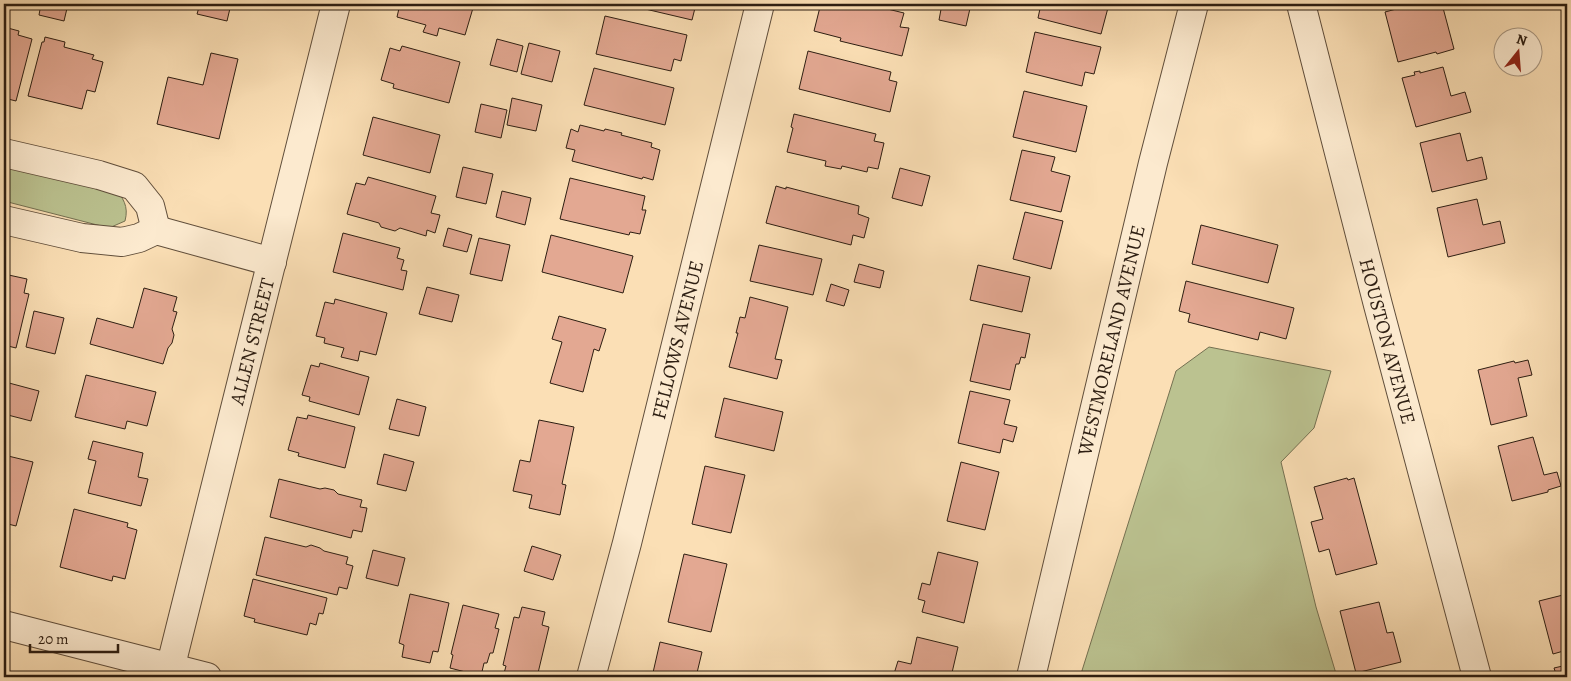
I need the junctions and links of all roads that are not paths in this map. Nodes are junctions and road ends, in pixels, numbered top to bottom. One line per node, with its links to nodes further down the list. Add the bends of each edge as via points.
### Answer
1 (336, 4): 8 (street, ALLEN STREET)
2 (760, 4): 12 (street, FELLOWS AVENUE)
3 (1194, 4): 13 (street, WESTMORELAND AVENUE, via 1150,173)
4 (1301, 4): 14 (street, HOUSTON AVENUE)
5 (4, 153): 7 (street, via 134,186 150,206)
6 (4, 220): 7 (street, via 82,238 122,242)
7 (156, 230): 8 (street)
8 (272, 262): 10 (street, ALLEN STREET)
9 (4, 624): 10 (street)
10 (170, 673): 11 (street)
11 (206, 677)
12 (591, 677)
13 (1031, 677)
14 (1477, 677)

